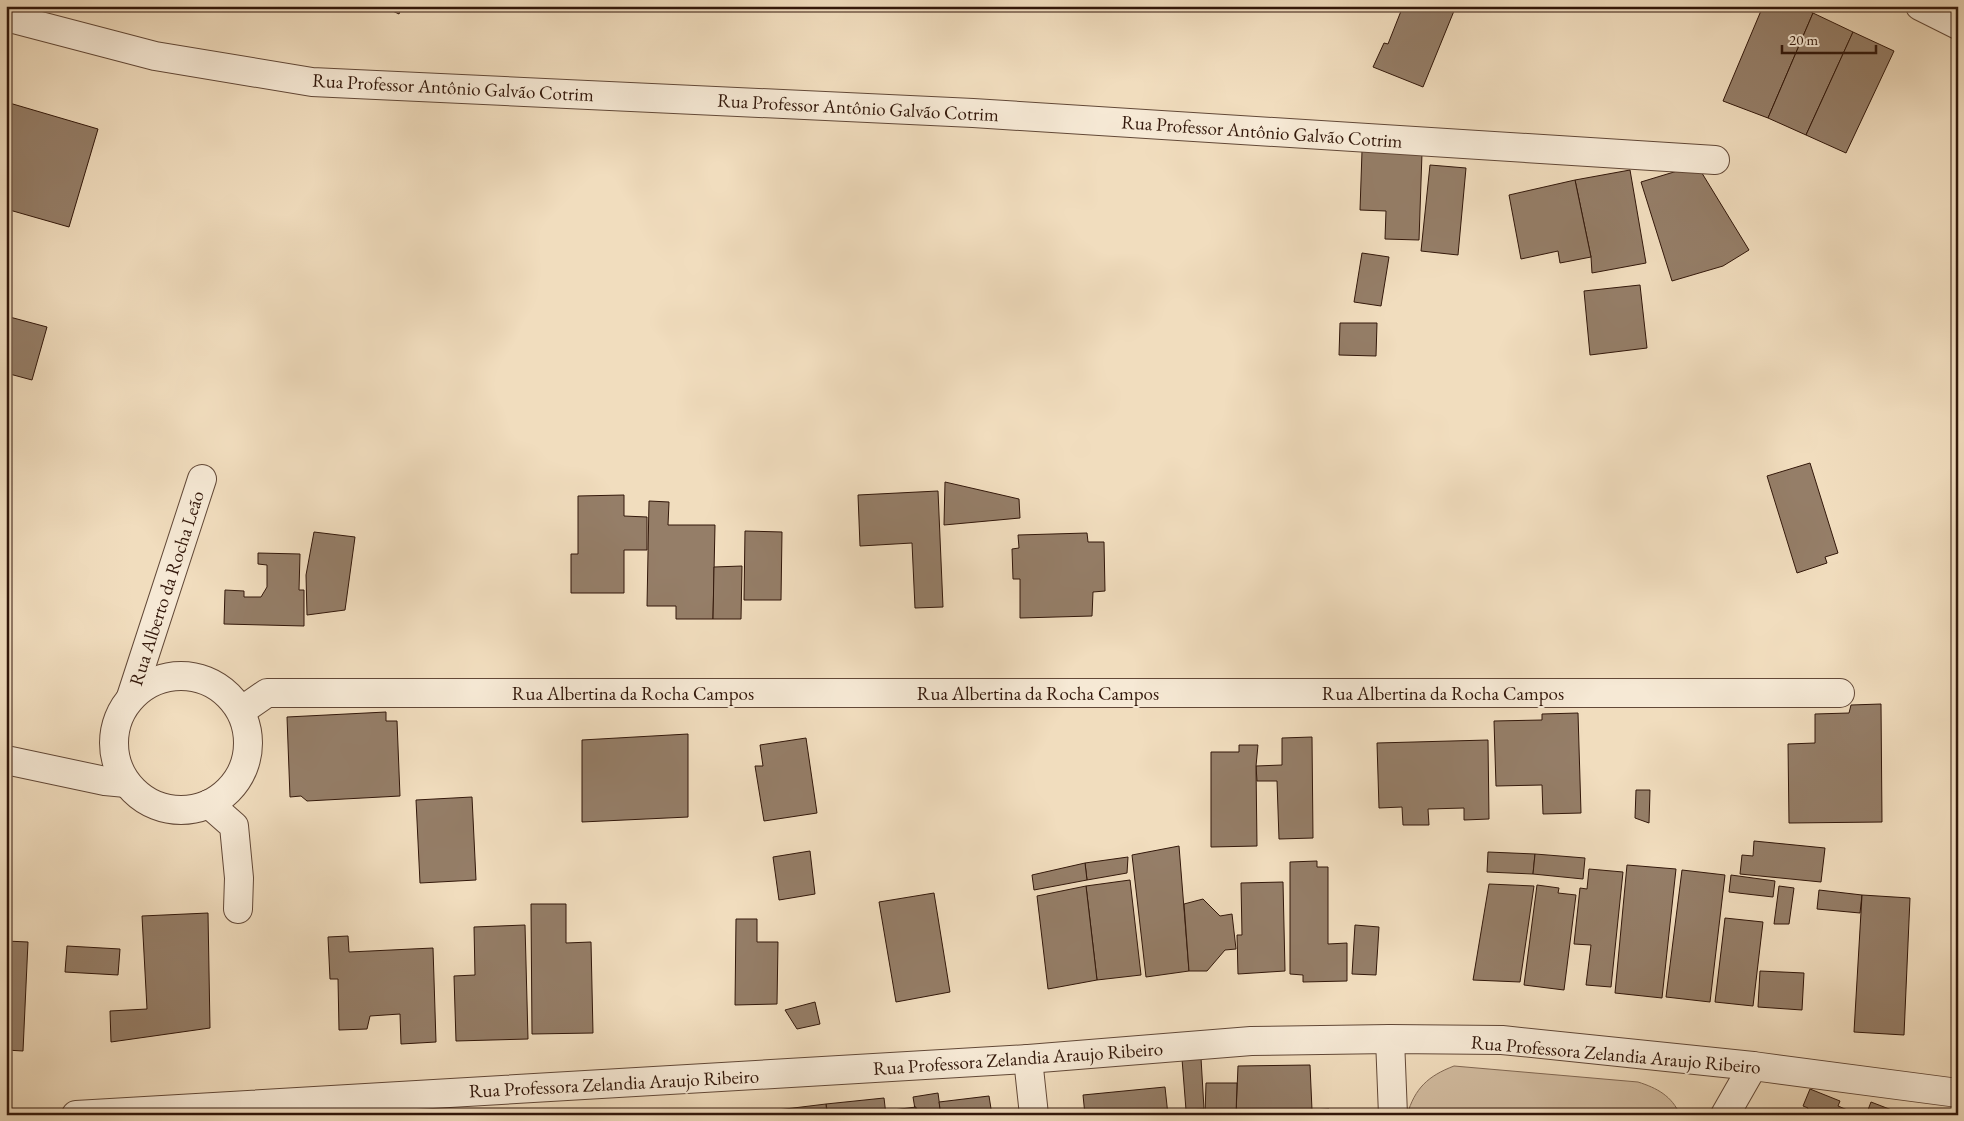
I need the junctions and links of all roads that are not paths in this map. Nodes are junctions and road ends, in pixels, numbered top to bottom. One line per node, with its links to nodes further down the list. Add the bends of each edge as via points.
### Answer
1 (1920, 6): 3 (street)
2 (6, 17): 4 (street, Rua Professor Antônio Galvão Cotrim, via 155,56 312,82 973,113)
3 (1958, 25)
4 (1715, 160)
5 (202, 479): 7 (street, Rua Alberto da Rocha Leão)
6 (1840, 693): 8 (street, Rua Albertina da Rocha Campos, via 267,693)
7 (131, 697): 8 (street, via 149,683 169,676 191,675 211,682 229,694); 10 (street, via 118,717 113,740 116,762)
8 (241, 711): 11 (street, via 248,732 248,753 242,774 228,791)
9 (6, 760): 10 (street)
10 (126, 783): 11 (street, via 143,799 164,808 187,810)
11 (209, 804): 12 (street, via 234,826 239,878)
12 (238, 910)
13 (1390, 1039): 14 (street, Rua Professora Zelandia Araujo Ribeiro, via 1251,1041); 15 (street, Rua Professora Zelandia Araujo Ribeiro, via 1502,1040); 19 (street)
14 (1028, 1059): 17 (street, Rua Professora Zelandia Araujo Ribeiro); 18 (street)
15 (1753, 1066): 16 (street, Rua Professora Zelandia Araujo Ribeiro); 20 (street)
16 (1958, 1093)
17 (76, 1115)
18 (1034, 1115)
19 (1393, 1115)
20 (1726, 1115)

